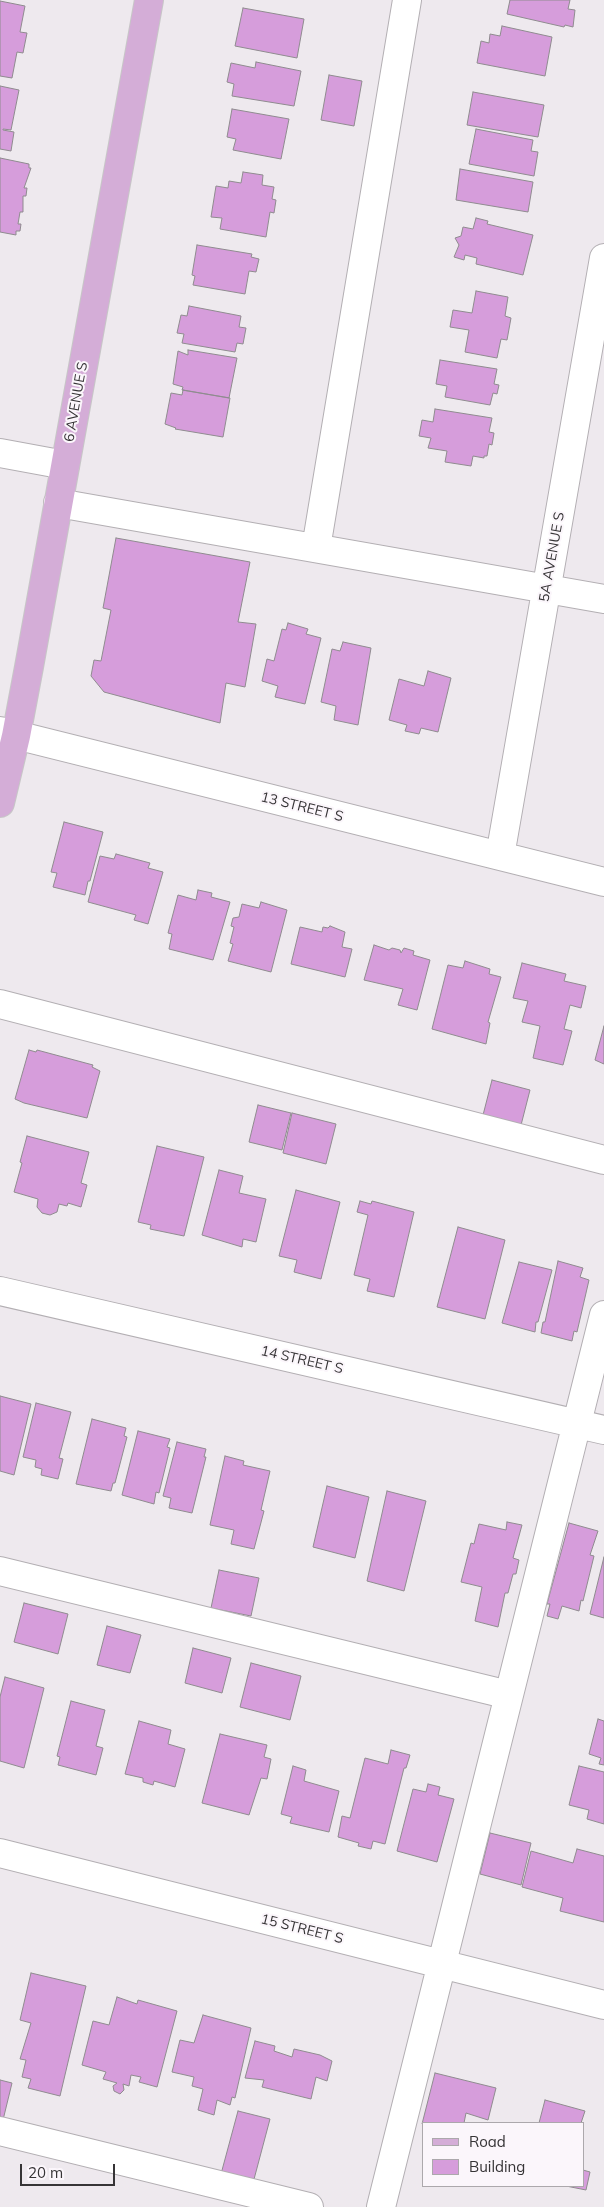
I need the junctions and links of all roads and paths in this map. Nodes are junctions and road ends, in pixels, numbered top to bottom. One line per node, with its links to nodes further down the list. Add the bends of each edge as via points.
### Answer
1 (149, 0): 5 (main road, 6 AVENUE S)
2 (407, 0): 7 (street)
3 (604, 258): 8 (street, 5A AVENUE S)
4 (0, 453): 5 (street)
5 (65, 465): 6 (main road, 6 AVENUE S)
6 (58, 503): 7 (street); 10 (main road, 6 AVENUE S)
7 (316, 548): 8 (street)
8 (547, 589): 9 (street); 12 (street, 5A AVENUE S)
9 (604, 600)
10 (8, 734): 11 (main road, 6 AVENUE S); 12 (street, 13 STREET S)
11 (0, 803)
12 (500, 856): 13 (street, 13 STREET S)
13 (604, 882)
14 (0, 1004): 15 (street)
15 (604, 1160)
16 (0, 1291): 18 (street, 14 STREET S)
17 (604, 1315): 18 (street)
18 (576, 1423): 19 (street, 14 STREET S); 21 (street)
19 (604, 1430)
20 (0, 1572): 21 (street)
21 (509, 1696): 23 (street)
22 (0, 1853): 23 (street, 15 STREET S)
23 (442, 1964): 24 (street, 15 STREET S); 27 (street)
24 (604, 2005)
25 (0, 2130): 26 (street)
26 (309, 2207)
27 (381, 2207)

